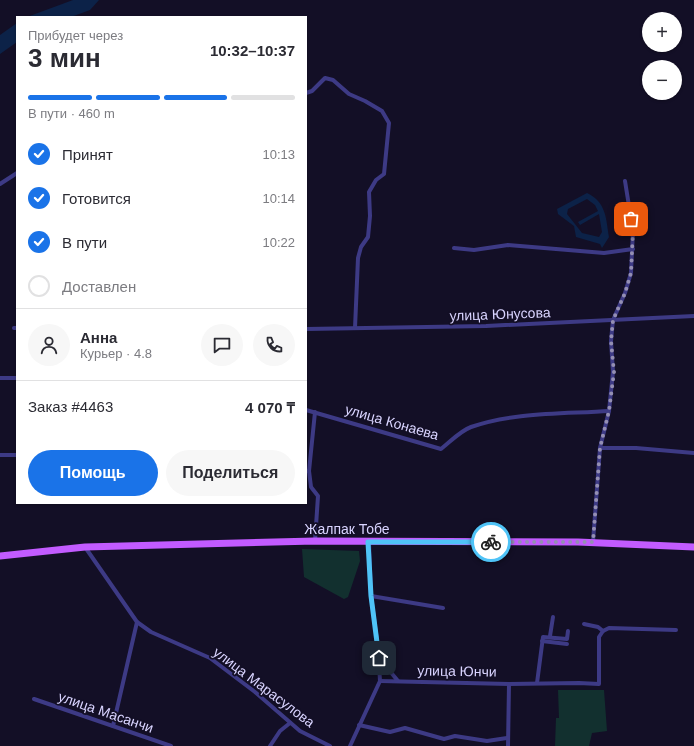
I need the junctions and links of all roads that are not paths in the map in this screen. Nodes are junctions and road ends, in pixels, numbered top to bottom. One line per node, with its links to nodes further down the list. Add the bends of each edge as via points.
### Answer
1 (307, 93): 9 (street, via 326,78 333,80 349,94 382,111 388,123 384,174 376,180 369,192 368,237 361,247 358,258)
2 (16, 174): 4 (street)
3 (625, 181): 6 (street, via 633,231)
4 (0, 184)
5 (454, 248): 6 (street, via 474,250 508,245 604,253)
6 (633, 249): 8 (street, via 631,273)
7 (694, 316): 8 (street, улица Юнусова)
8 (613, 320): 9 (street, улица Юнусова, via 486,326); 14 (street, via 611,341 614,372)
9 (355, 328): 10 (street, улица Юнусова)
10 (307, 329)
11 (0, 378): 12 (street)
12 (16, 378)
13 (307, 410): 15 (street, улица Конаева)
14 (609, 411): 15 (street, улица Конаева, via 519,417 493,422 470,428 441,449); 16 (street)
15 (315, 412): 20 (street)
16 (600, 448): 17 (street); 23 (street)
17 (694, 453)
18 (0, 455): 19 (street)
19 (16, 455)
20 (308, 471): 21 (street, via 311,487 318,496)
21 (315, 541): 22 (main road, Жалпак Тобе); 24 (main road, Жалпак Тобе)
22 (368, 542): 23 (main road, Жалпак Тобе); 27 (street)
23 (593, 542): 25 (main road, Жалпак Тобе)
24 (85, 547): 26 (main road, Жалпак Тобе); 30 (street, улица Марасулова)
25 (694, 547)
26 (0, 556)
27 (371, 596): 28 (street); 38 (street)
28 (443, 608)
29 (553, 618): 35 (street)
30 (137, 622): 44 (street, улица Марасулова, via 151,632 210,658); 46 (street)
31 (584, 624): 34 (street, via 598,627)
32 (676, 630): 34 (street, via 609,628)
33 (568, 631): 35 (street, via 567,639)
34 (603, 631): 41 (street, улица Юнчи, via 599,637 599,684)
35 (550, 636): 36 (street, via 543,637)
36 (542, 642): 37 (street); 41 (street)
37 (567, 644)
38 (379, 658): 39 (street); 40 (street)
39 (380, 681): 40 (street, улица Юнчи); 45 (street)
40 (398, 681): 42 (street, улица Юнчи)
41 (537, 683): 42 (street, улица Юнчи)
42 (509, 684): 47 (street, улица Юнчи)
43 (34, 699): 46 (street, улица Масанчи)
44 (290, 723): 49 (street, via 280,731); 50 (street, улица Марасулова)
45 (359, 725): 47 (street, via 390,732 405,728 444,739 454,736 487,741); 51 (street)
46 (113, 726): 48 (street, улица Масанчи)
47 (507, 738): 52 (street, улица Юнчи)
48 (171, 746)
49 (270, 746)
50 (330, 746)
51 (350, 746)
52 (509, 746)

